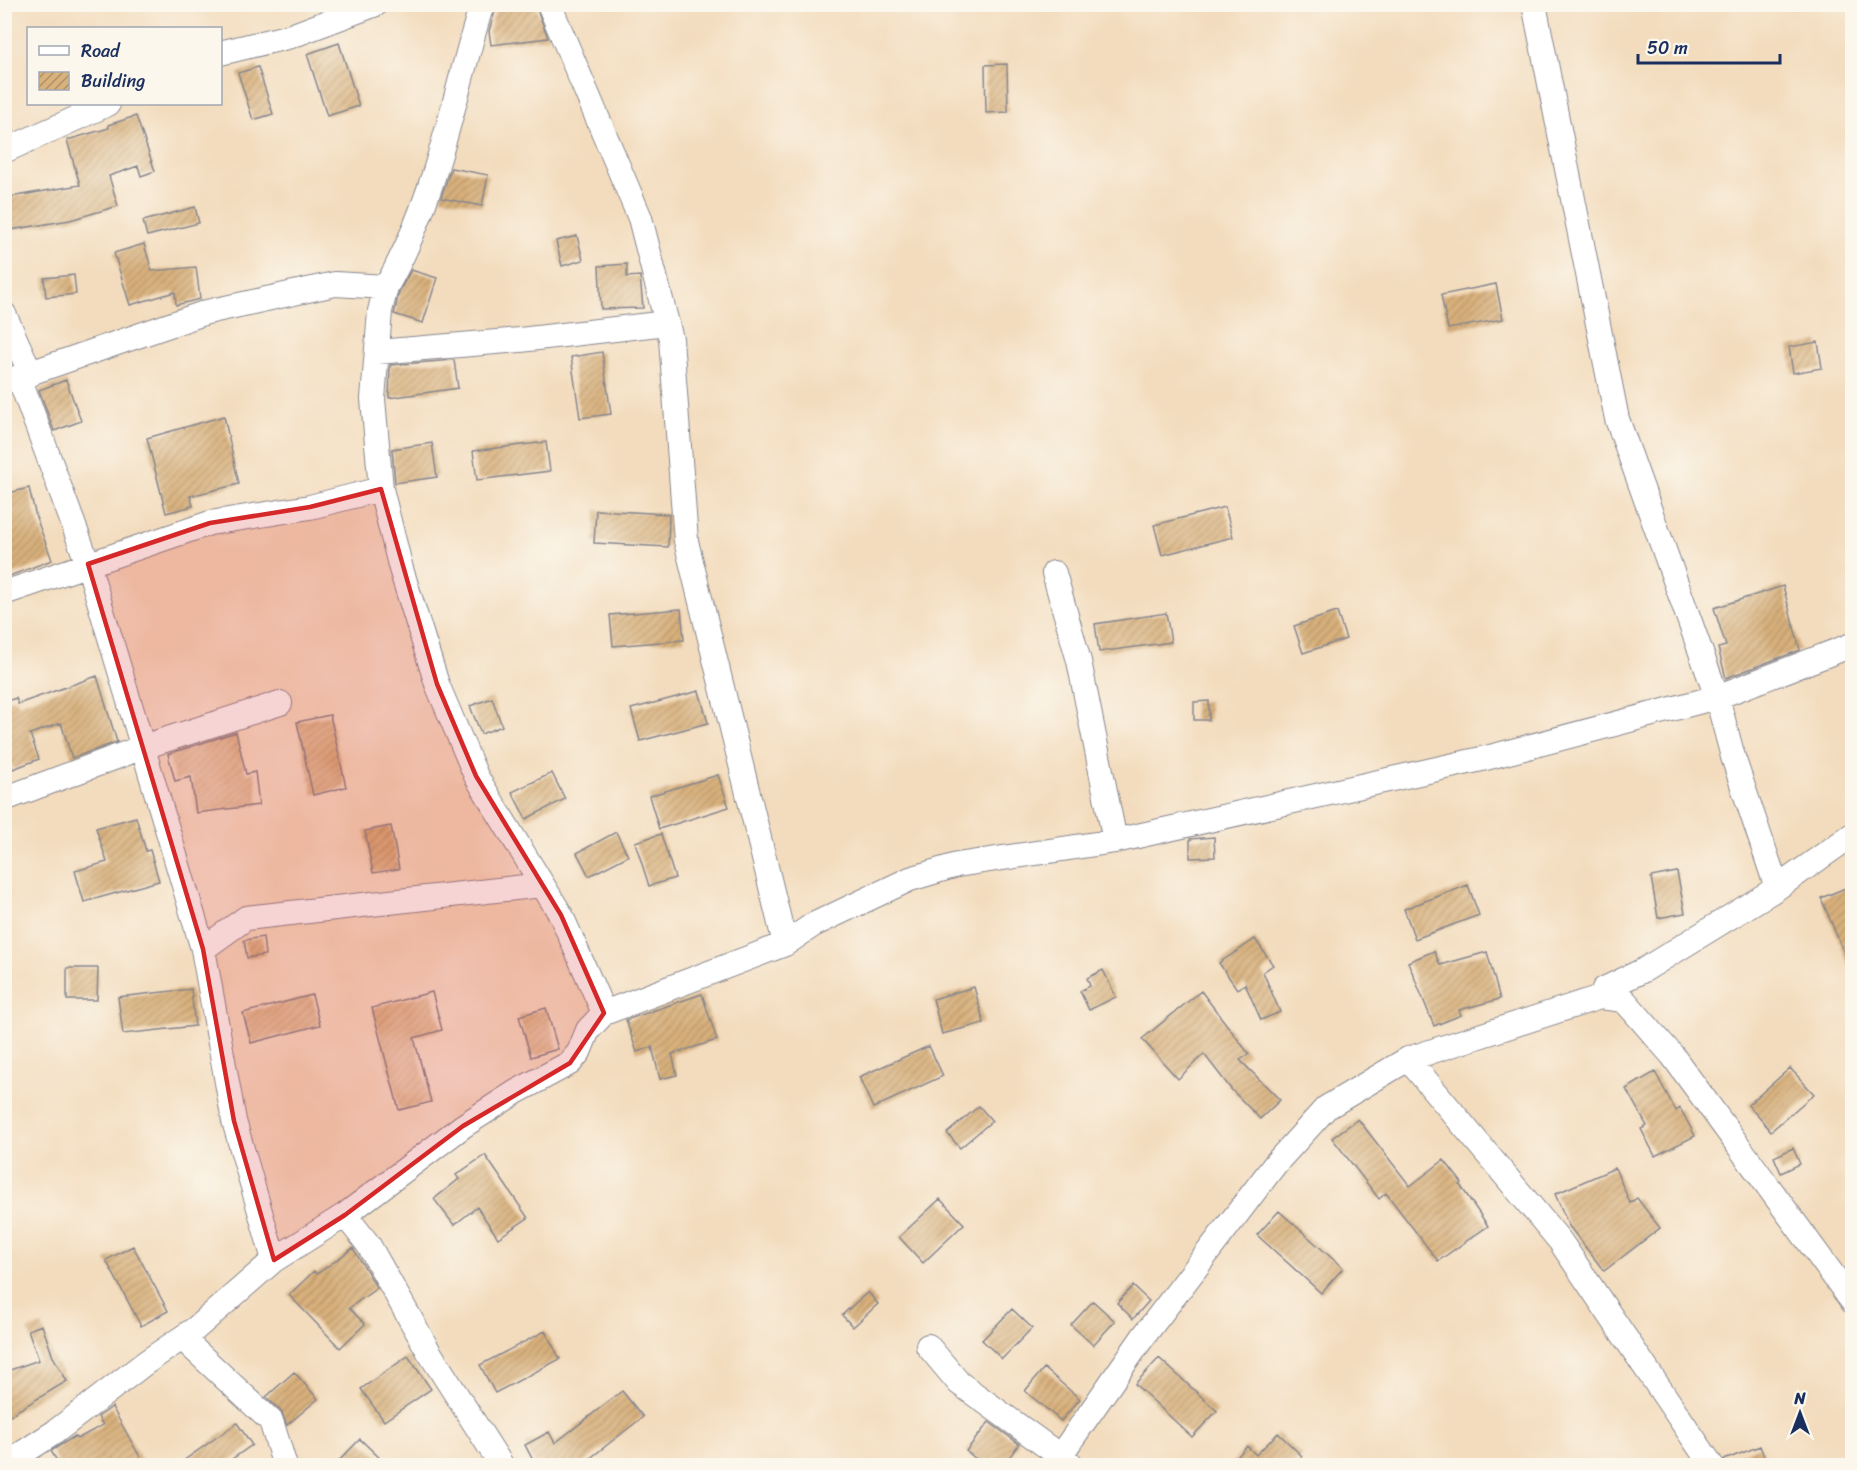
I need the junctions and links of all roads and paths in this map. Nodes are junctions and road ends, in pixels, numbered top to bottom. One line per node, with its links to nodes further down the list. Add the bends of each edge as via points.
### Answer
1 (376, 4): 5 (street, via 291,36)
2 (482, 4): 8 (street, via 443,153 405,254)
3 (549, 4): 26 (street, via 643,229 671,339 686,541)
4 (1534, 4): 18 (street, via 1617,419)
5 (222, 53)
6 (106, 105): 7 (street)
7 (4, 151)
8 (386, 287): 11 (street); 12 (street, via 335,284 207,312)
9 (4, 314): 12 (street)
10 (658, 324): 11 (street)
11 (377, 352): 13 (street, via 373,399)
12 (18, 378): 14 (street)
13 (381, 489): 14 (street, via 310,507 210,523); 24 (street, via 437,684 476,776)
14 (87, 564): 16 (street); 20 (street)
15 (1054, 573): 23 (street, via 1079,661)
16 (4, 593)
17 (1852, 645): 18 (street)
18 (1716, 697): 23 (street, via 1486,758); 25 (street)
19 (280, 703): 20 (street)
20 (143, 747): 21 (street); 27 (street)
21 (4, 799)
22 (1852, 835): 25 (street)
23 (1115, 841): 26 (street, via 957,865 910,879 813,925)
24 (542, 885): 27 (street, via 246,918); 29 (street, via 561,915)
25 (1778, 888): 28 (street, via 1644,970 1604,989)
26 (785, 944): 29 (street)
27 (203, 949): 32 (street, via 234,1121)
28 (1600, 997): 30 (street); 33 (street, via 1624,1000 1672,1055)
29 (604, 1013): 31 (street, via 588,1030 570,1063 463,1126)
30 (1407, 1059): 36 (street, via 1326,1108 1276,1163 1143,1337); 40 (street, via 1560,1241)
31 (345, 1215): 32 (street); 39 (street, via 368,1244 429,1352)
32 (274, 1260): 34 (street)
33 (1852, 1301)
34 (182, 1338): 37 (street); 38 (street, via 271,1421)
35 (928, 1346): 36 (street, via 958,1383)
36 (1062, 1463)
37 (4, 1465)
38 (285, 1466)
39 (502, 1466)
40 (1712, 1466)

